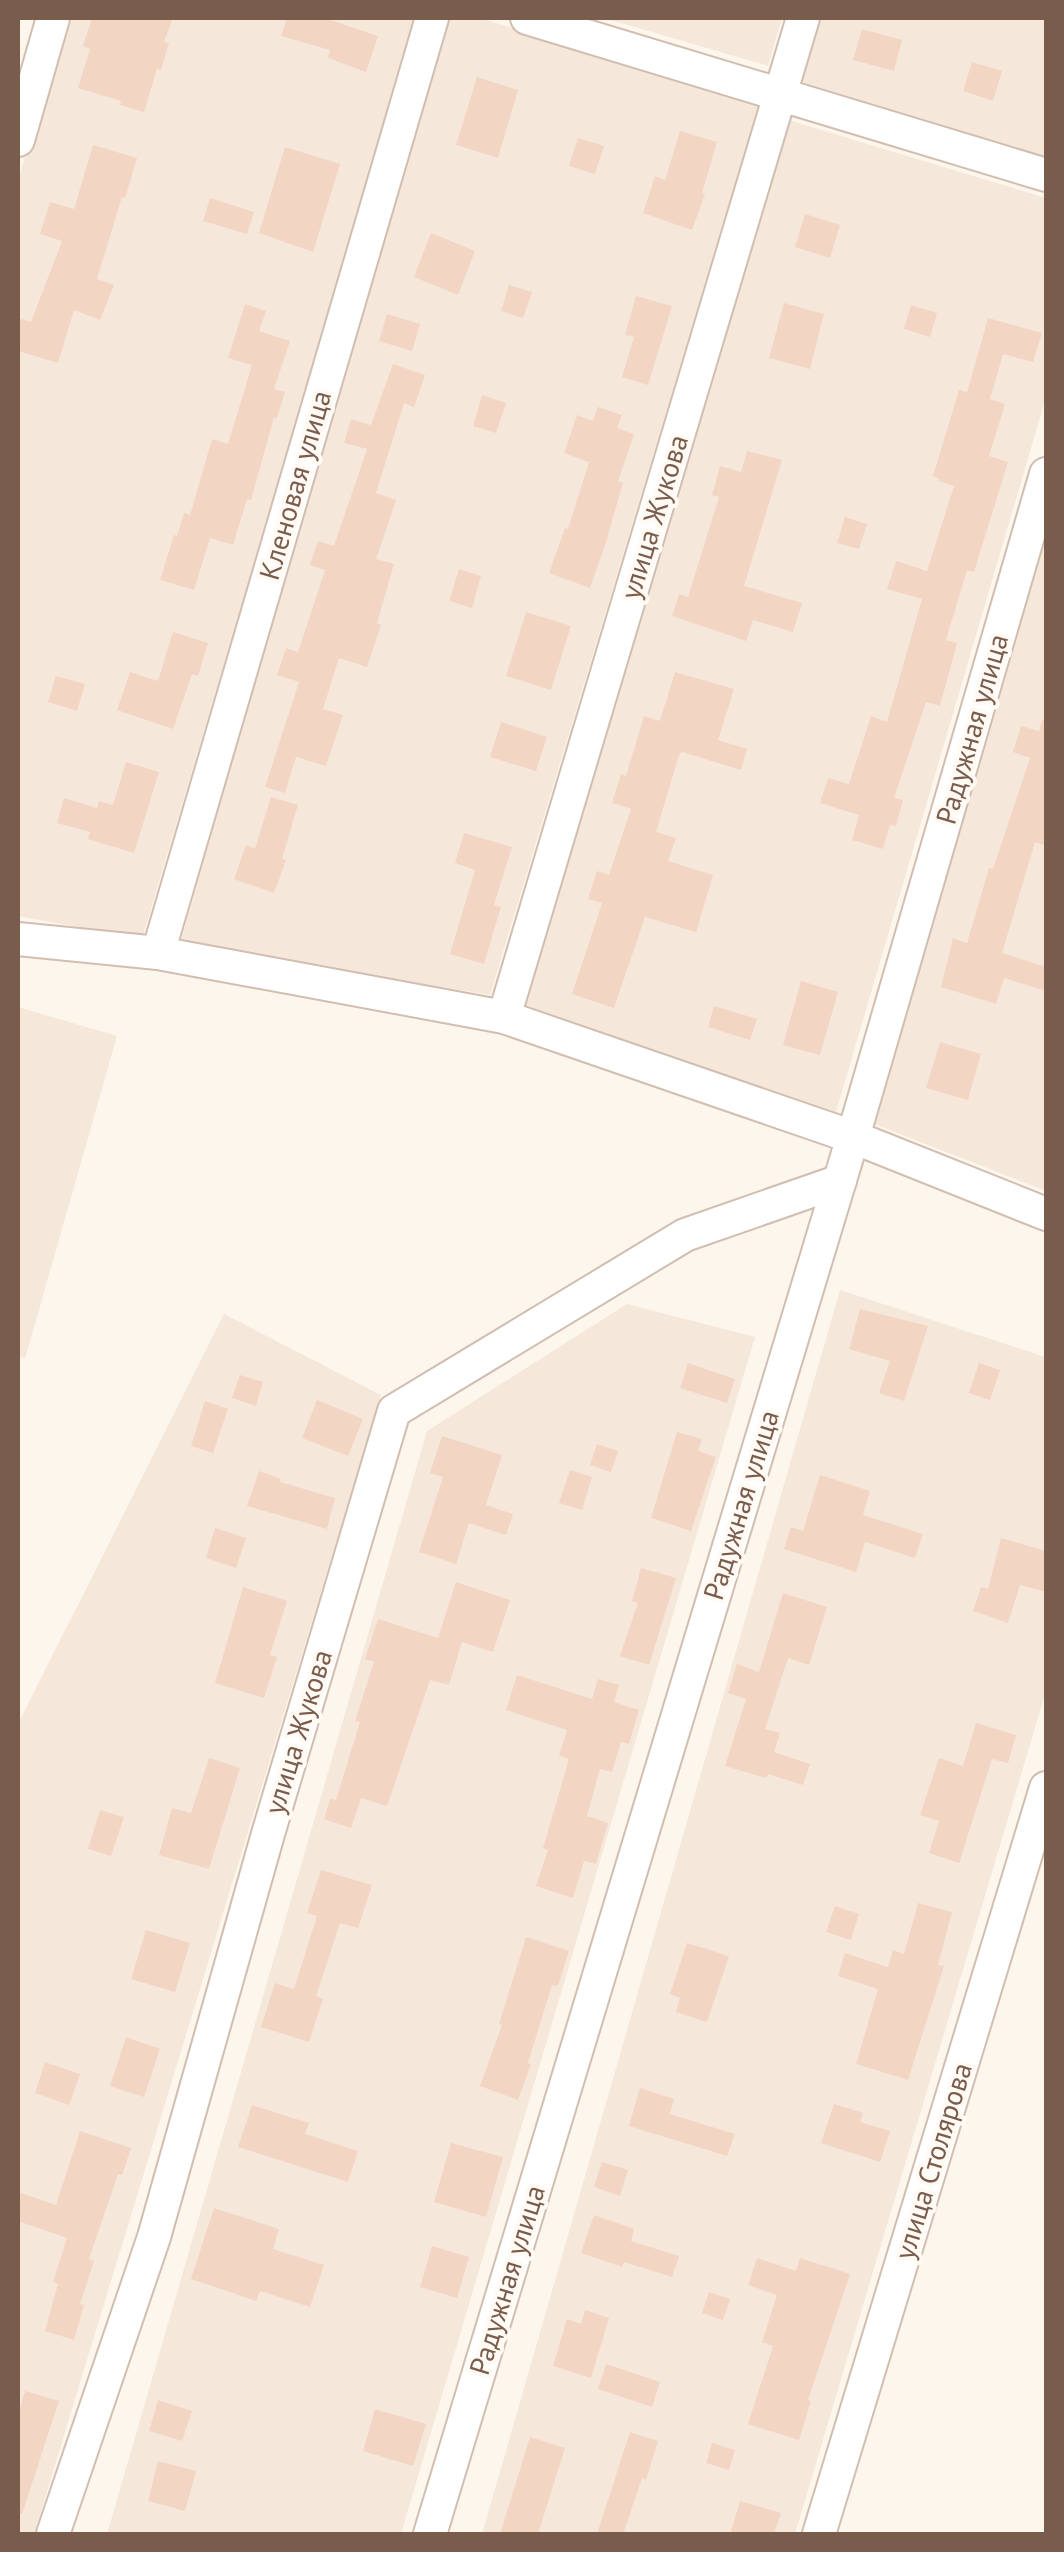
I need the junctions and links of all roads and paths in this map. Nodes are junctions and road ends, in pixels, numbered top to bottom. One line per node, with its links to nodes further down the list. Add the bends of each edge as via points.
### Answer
1 (54, 18): 6 (street)
2 (432, 18): 10 (street, Кленовая улица)
3 (528, 18): 5 (street)
4 (803, 18): 5 (street, улица Жукова)
5 (780, 96): 7 (street); 11 (street, улица Жукова)
6 (18, 140)
7 (1046, 175)
8 (1046, 474): 12 (street, Радужная улица)
9 (18, 939): 10 (street)
10 (158, 952): 11 (street)
11 (504, 1017): 12 (street)
12 (853, 1137): 13 (street, Радужная улица); 14 (street)
13 (840, 1181): 16 (street, улица Жукова, via 685,1235 394,1411 154,2237); 17 (street, Радужная улица)
14 (1046, 1214)
15 (1046, 1788): 18 (street, улица Столярова)
16 (53, 2534)
17 (430, 2534)
18 (819, 2534)

